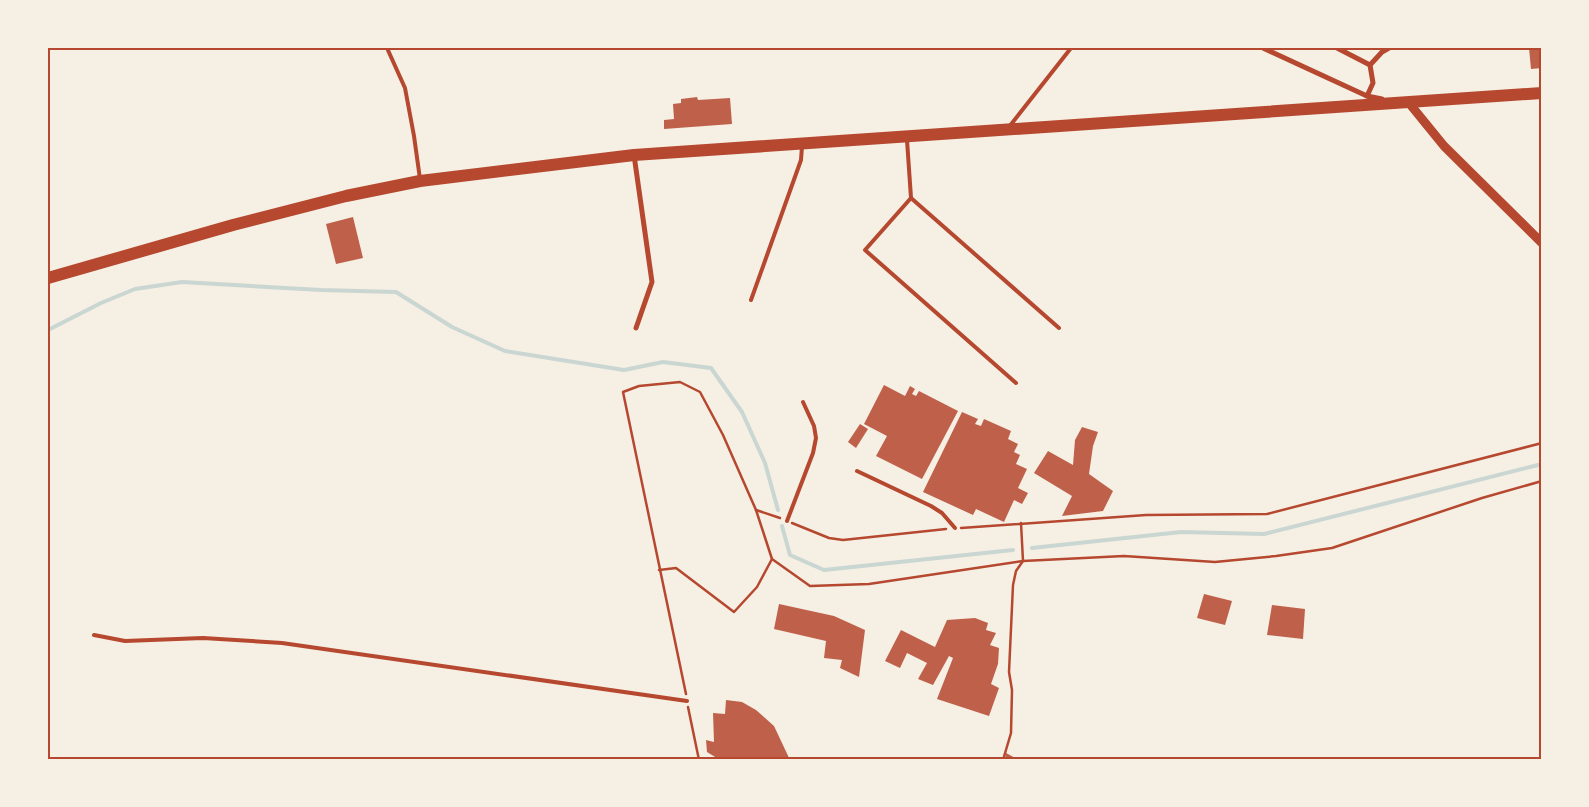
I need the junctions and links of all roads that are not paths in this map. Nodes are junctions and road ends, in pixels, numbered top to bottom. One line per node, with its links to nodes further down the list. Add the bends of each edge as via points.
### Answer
1 (387, 48): 14 (lane, via 405,88)
2 (1071, 48): 10 (lane)
3 (1263, 48): 8 (street)
4 (1337, 48): 6 (street)
5 (1389, 48): 6 (street)
6 (1370, 65): 8 (street, via 1373,83)
7 (1542, 93): 9 (main road)
8 (1367, 96): 9 (street)
9 (1408, 103): 10 (main road); 16 (street, via 1444,146)
10 (1007, 130): 11 (main road)
11 (907, 137): 12 (main road); 15 (lane)
12 (802, 144): 13 (main road); 18 (lane, via 801,160)
13 (634, 155): 14 (main road); 19 (street, via 652,282)
14 (420, 182): 17 (main road, via 346,196 233,225)
15 (912, 198): 20 (lane); 21 (lane, via 865,250)
16 (1542, 242)
17 (48, 278)
18 (751, 300)
19 (636, 328)
20 (1060, 328)
21 (1016, 384)
22 (803, 402): 24 (lane, via 816,438)
23 (857, 471): 25 (lane, via 931,506)
24 (787, 521)
25 (955, 528)
26 (94, 635): 27 (lane, via 125,641 203,638 282,643)
27 (687, 701)

